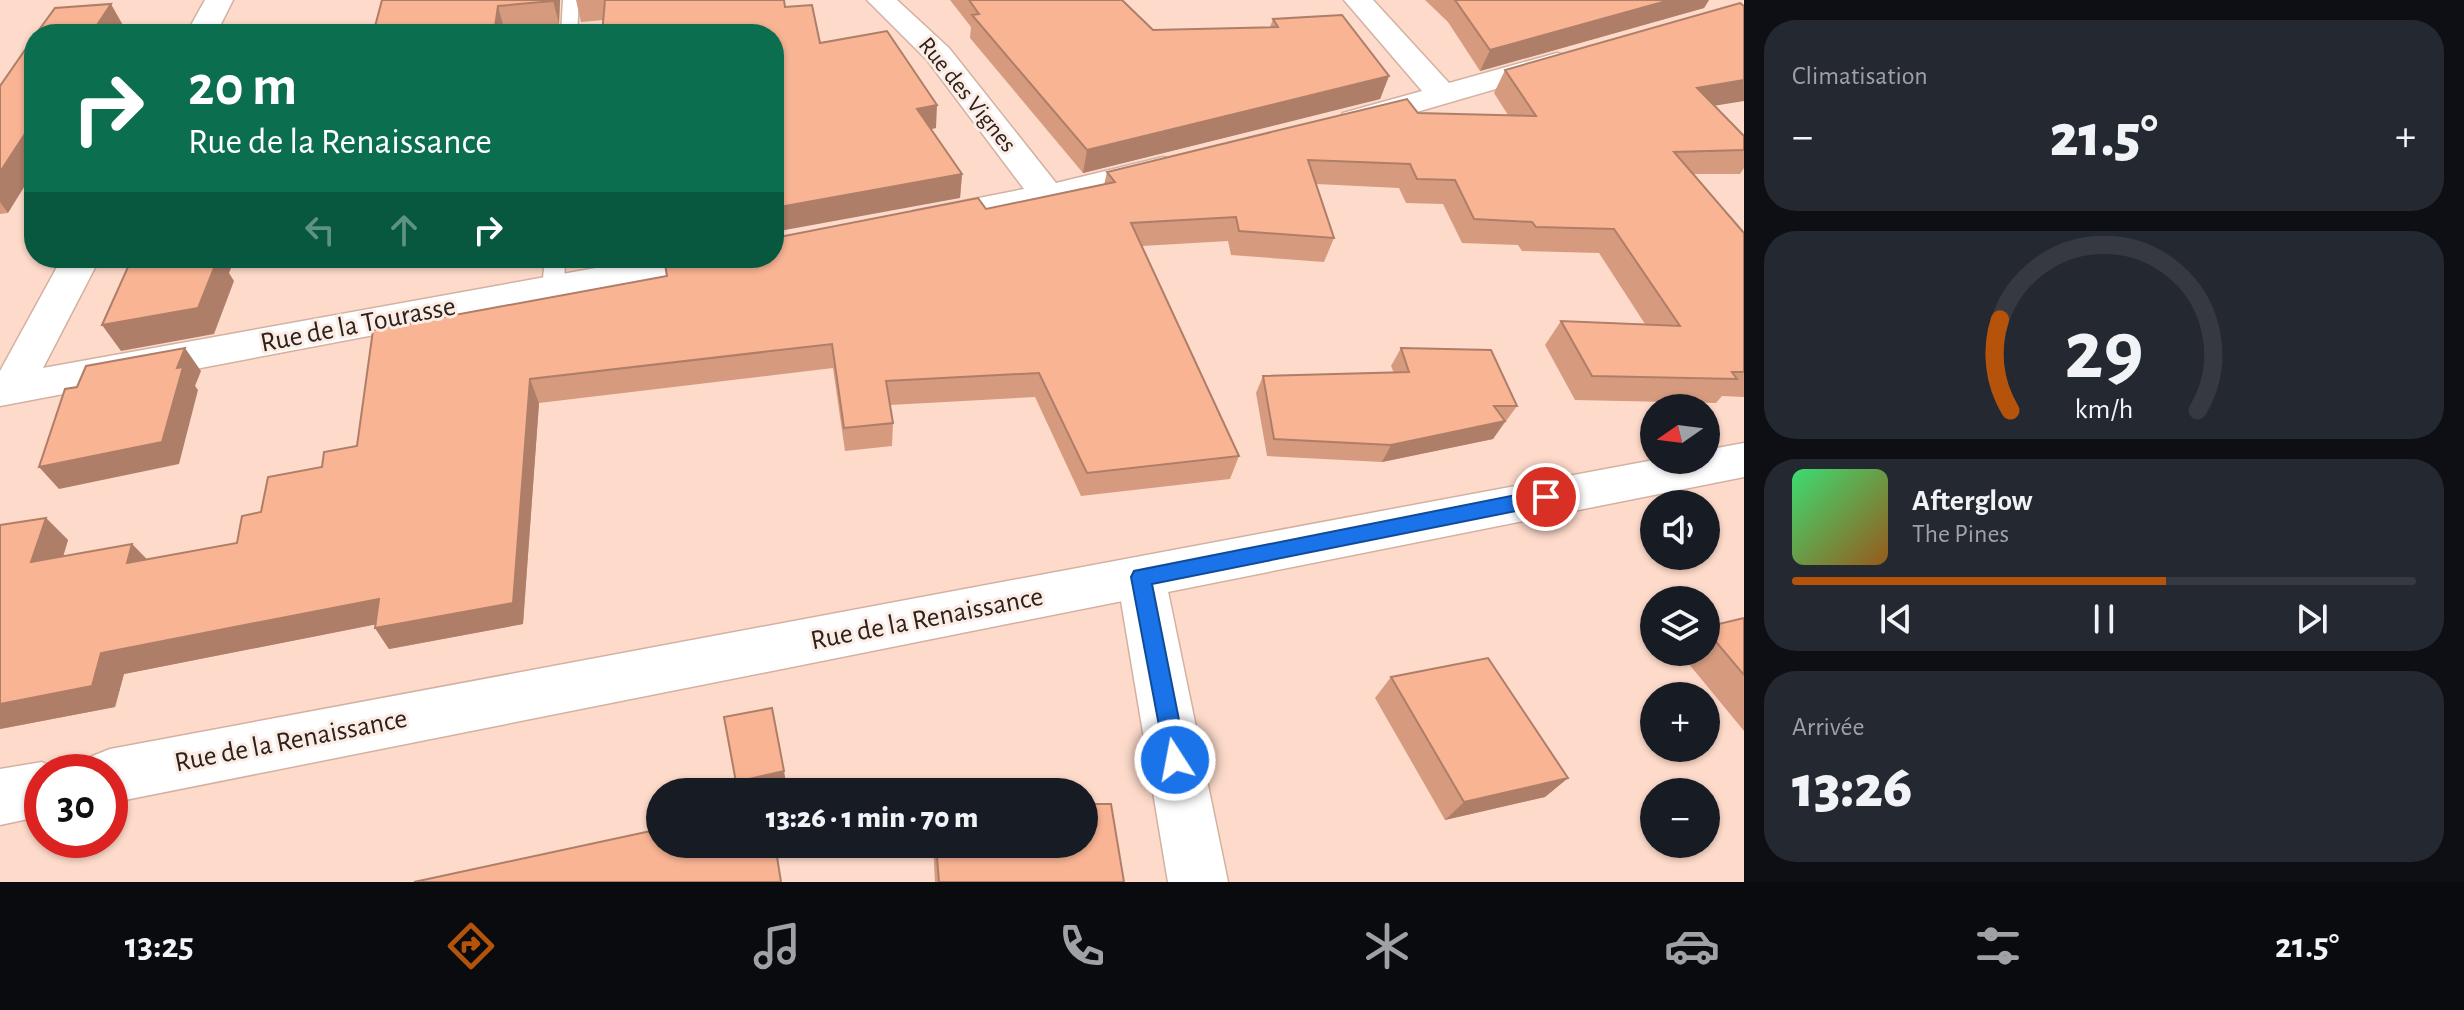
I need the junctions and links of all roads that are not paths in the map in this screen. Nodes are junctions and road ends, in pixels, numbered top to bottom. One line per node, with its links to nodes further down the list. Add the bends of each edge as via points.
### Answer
1 (219, 0): 5 (street)
2 (571, 0): 6 (lane)
3 (881, 0): 11 (street, Rue des Vignes, via 938,54)
4 (1358, 0): 8 (street)
5 (206, 24)
6 (570, 24)
7 (1593, 52): 8 (street)
8 (1443, 95): 9 (street)
9 (1324, 127)
10 (1187, 161): 11 (street)
11 (1047, 195): 12 (street)
12 (897, 224)
13 (75, 268): 16 (street)
14 (608, 268): 15 (street, Rue de la Tourasse)
15 (554, 273): 16 (street, Rue de la Tourasse)
16 (5, 390)
17 (1744, 460): 18 (street, Rue de la Renaissance)
18 (1141, 577): 19 (street, Rue de la Renaissance); 22 (street)
19 (128, 773)
20 (24, 792): 21 (street)
21 (0, 797)
22 (1198, 882)

